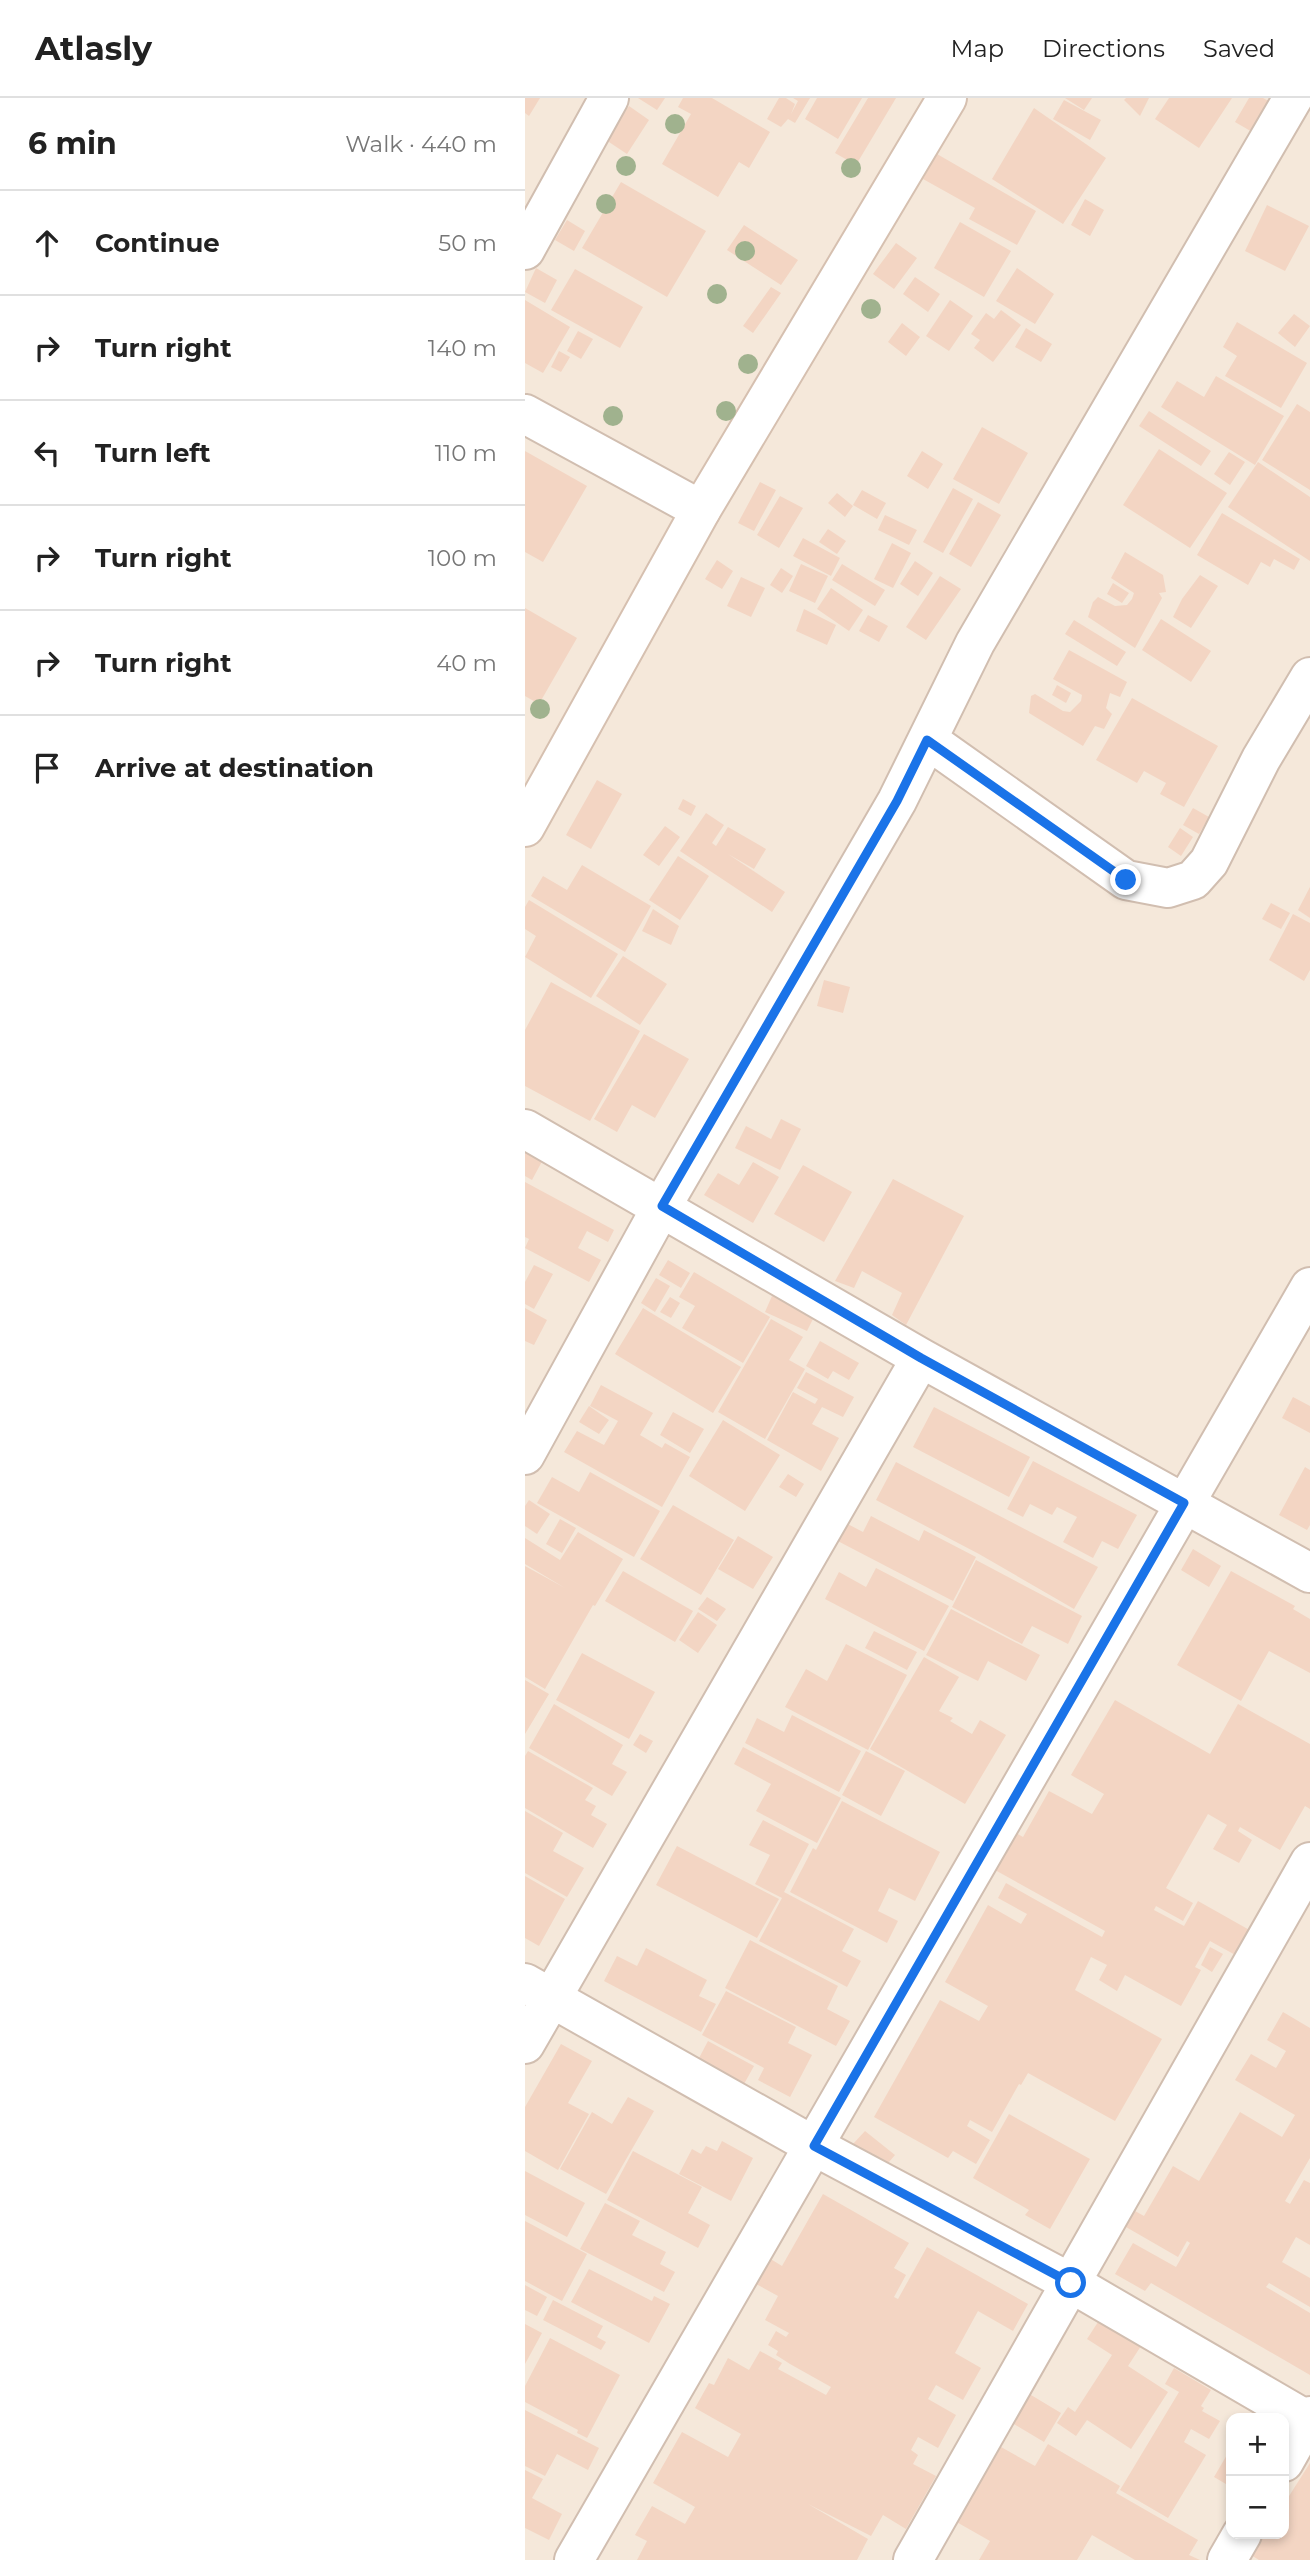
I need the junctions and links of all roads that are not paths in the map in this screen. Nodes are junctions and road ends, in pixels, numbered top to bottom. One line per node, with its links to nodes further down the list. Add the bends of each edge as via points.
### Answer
1 (609, 98): 4 (street)
2 (947, 98): 6 (street)
3 (1293, 98): 8 (street, via 975,643)
4 (525, 250)
5 (525, 414): 6 (street)
6 (701, 510): 9 (street)
7 (1310, 677): 8 (street, via 1261,759 1209,862 1193,880 1168,888 1126,880)
8 (927, 740): 11 (street, via 897,801)
9 (525, 827)
10 (525, 1129): 11 (street)
11 (662, 1206): 13 (street); 14 (street)
12 (1310, 1287): 15 (street)
13 (921, 1358): 15 (street); 18 (street)
14 (525, 1455)
15 (1184, 1503): 16 (street); 20 (street)
16 (1310, 1573)
17 (1310, 1861): 21 (street)
18 (538, 1991): 19 (street); 20 (street)
19 (525, 2044)
20 (814, 2146): 21 (street); 25 (street)
21 (1071, 2283): 22 (street); 26 (street)
22 (1309, 2420): 23 (street)
23 (1289, 2454)
24 (1239, 2539): 27 (street)
25 (574, 2560)
26 (913, 2560)
27 (1227, 2560)

